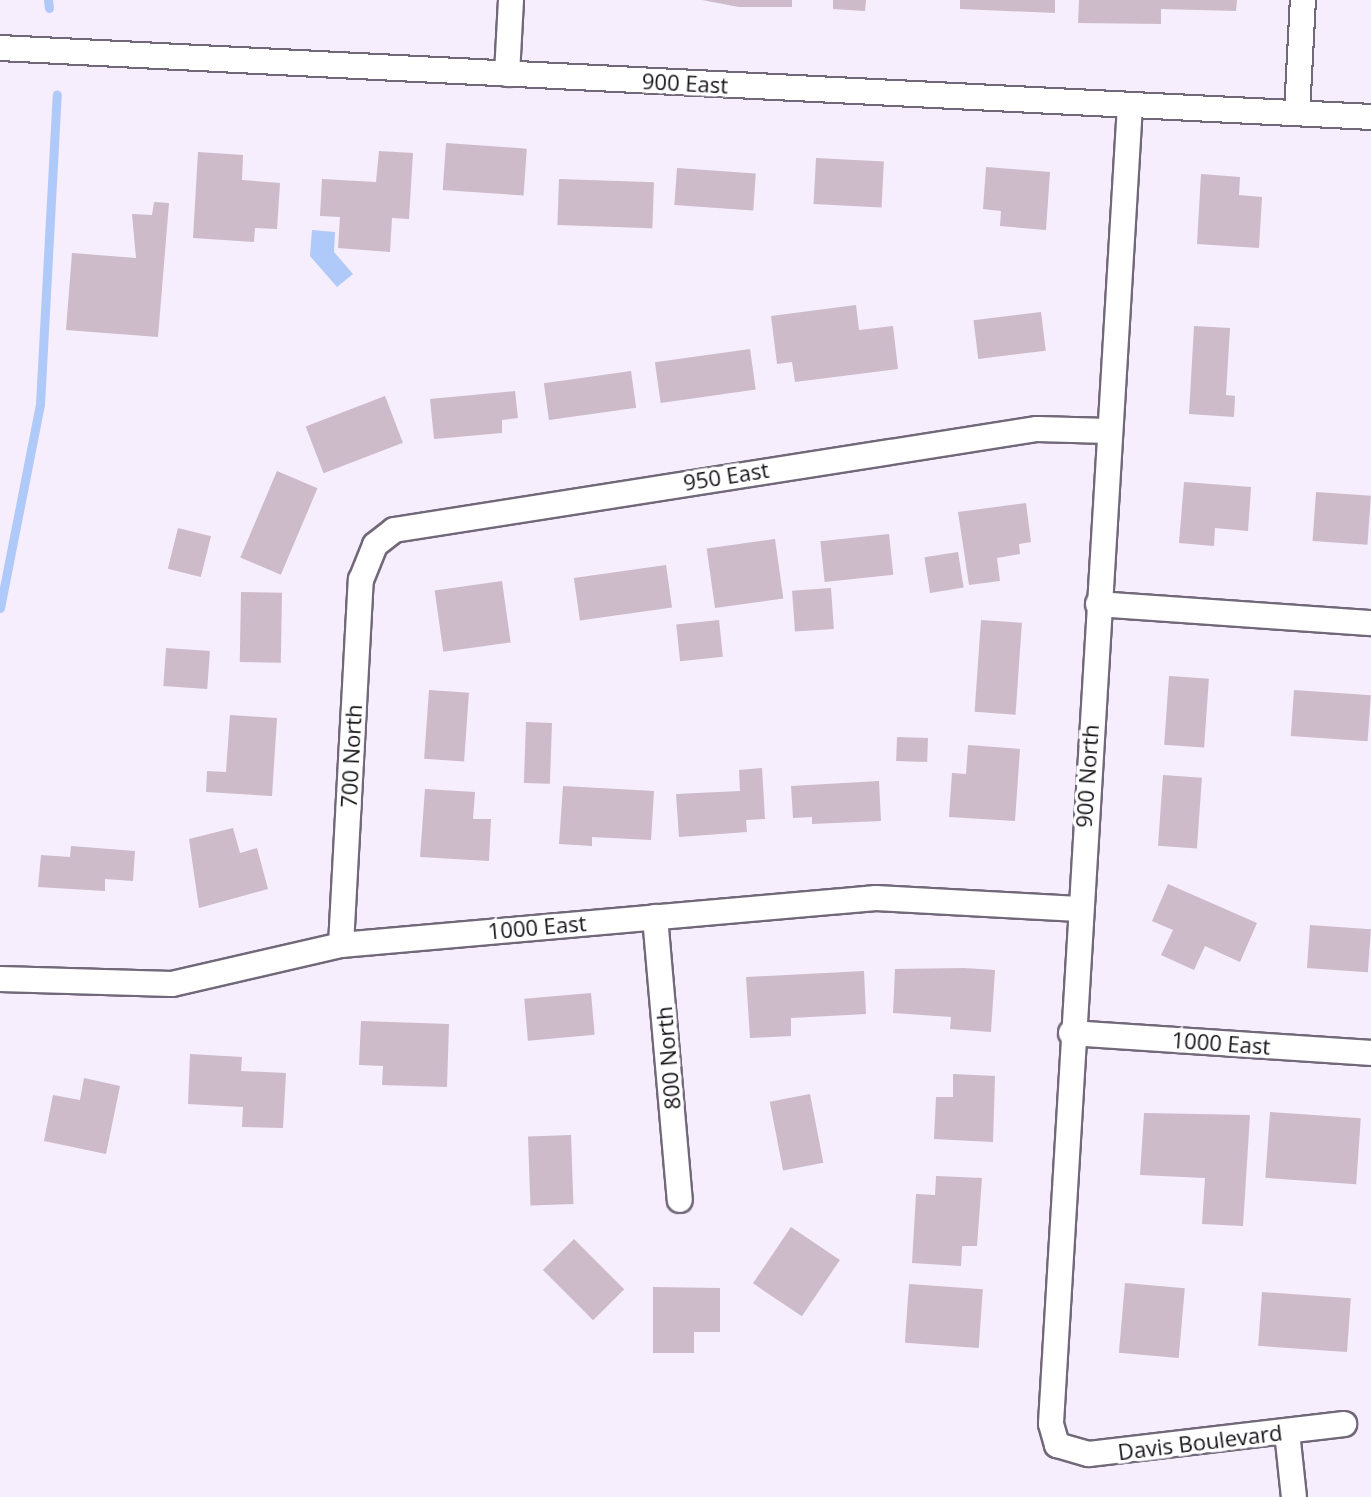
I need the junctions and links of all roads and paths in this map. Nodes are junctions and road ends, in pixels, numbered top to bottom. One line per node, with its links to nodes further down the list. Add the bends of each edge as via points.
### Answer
1 (511, 0): 4 (street)
2 (1303, 0): 6 (street)
3 (0, 48): 4 (street, 900 East)
4 (507, 74): 5 (street, 900 East)
5 (1130, 105): 6 (street, 900 East); 8 (street, 900 North)
6 (1297, 113): 7 (street, 900 East)
7 (1371, 117)
8 (1109, 431): 9 (street, 950 East, via 1037,429 416,522 384,537); 10 (street, 900 North)
9 (363, 567): 14 (street, 700 North)
10 (1098, 604): 11 (street); 12 (street, 900 North)
11 (1371, 623)
12 (1079, 909): 13 (street, 1000 East, via 876,898); 16 (street, 900 North)
13 (655, 917): 14 (street, 1000 East); 18 (street, 800 North)
14 (341, 945): 15 (street, 1000 East, via 172,984)
15 (0, 979)
16 (1071, 1033): 17 (street, 1000 East); 21 (street, 900 North, via 1049,1376)
17 (1371, 1053)
18 (680, 1200)
19 (1344, 1424): 20 (street, Davis Boulevard)
20 (1287, 1432): 21 (street, Davis Boulevard, via 1106,1454); 22 (street)
21 (1057, 1445)
22 (1294, 1497)

